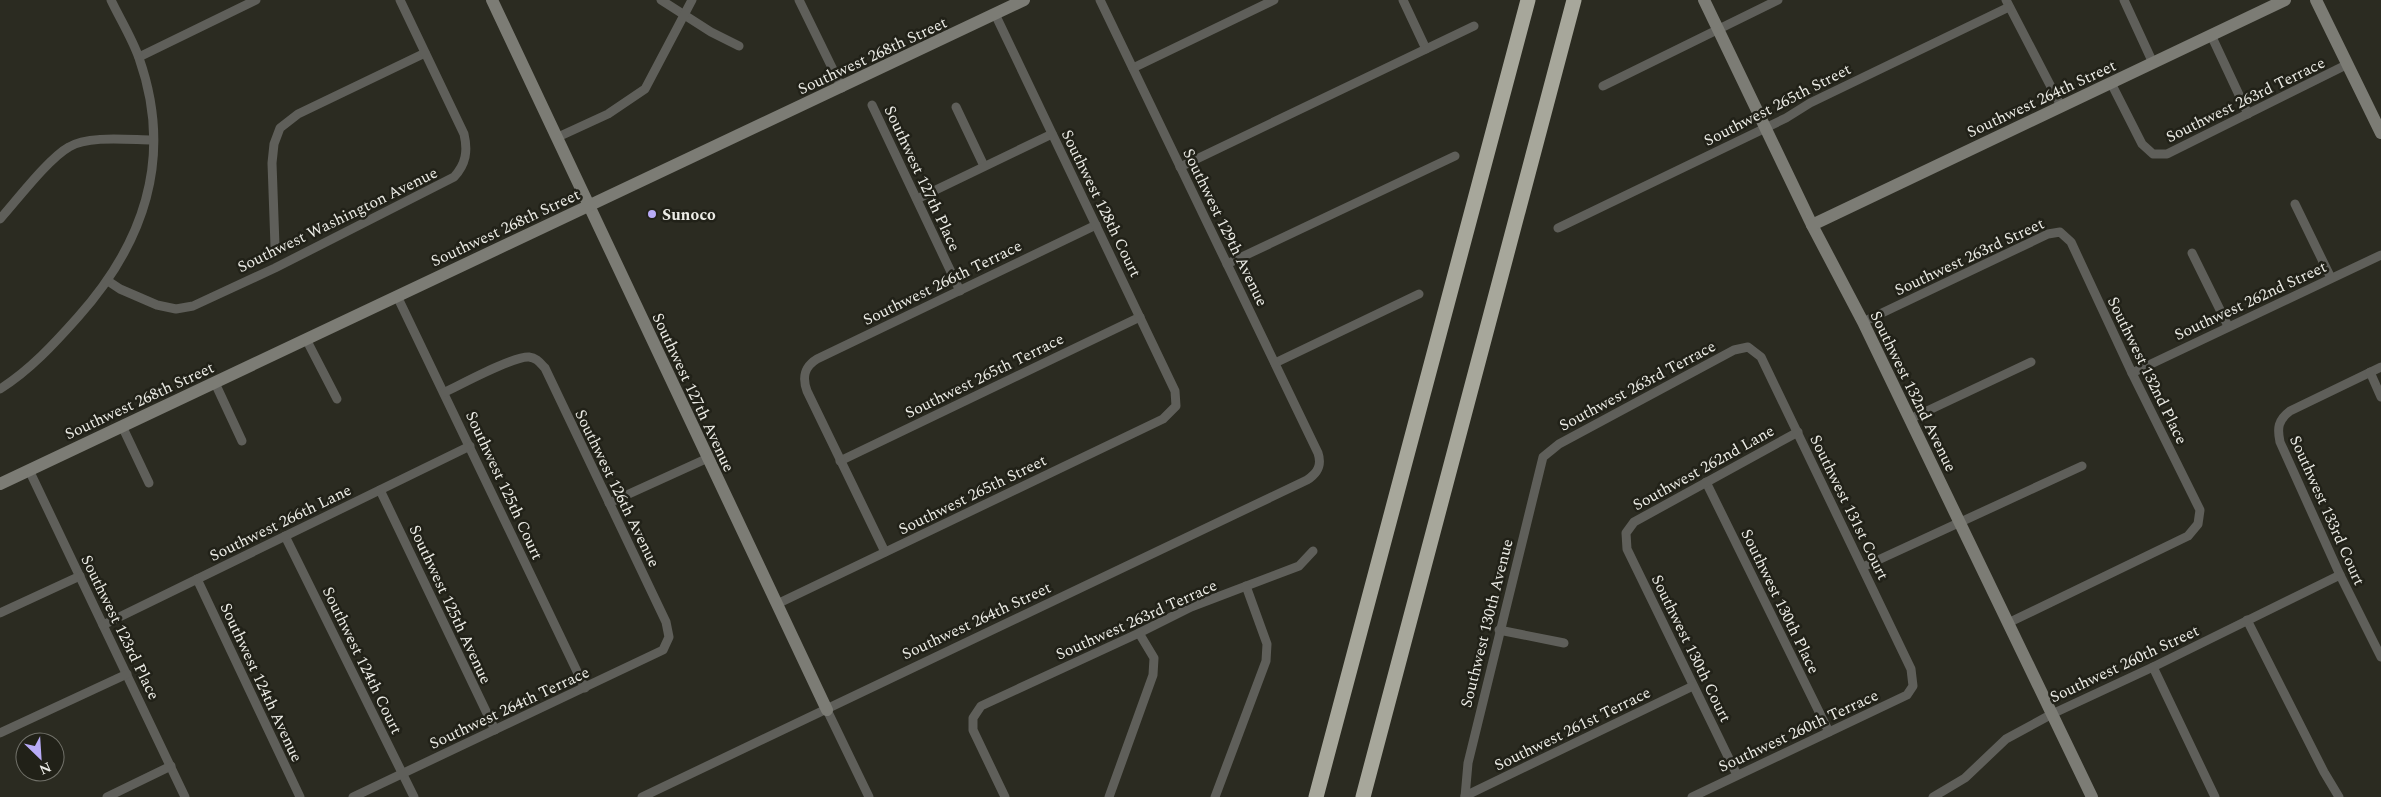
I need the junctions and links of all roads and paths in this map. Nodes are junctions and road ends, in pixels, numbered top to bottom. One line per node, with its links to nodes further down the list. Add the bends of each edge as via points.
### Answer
1 (111, 0): 28 (street)
2 (400, 0): 27 (street, Southwest Washington Avenue)
3 (492, 0): 42 (street, Southwest 127th Avenue)
4 (661, 0): 21 (street)
5 (692, 0): 21 (street)
6 (799, 0): 34 (street)
7 (1024, 0): 20 (street, Southwest 268th Street)
8 (1100, 0): 31 (street, Southwest 129th Avenue)
9 (1274, 0): 31 (street)
10 (1403, 0): 26 (street)
11 (1528, 0): 140 (highway)
12 (1574, 0): 141 (highway)
13 (1704, 0): 23 (street, Southwest 132nd Avenue)
14 (1778, 0): 23 (street)
15 (2124, 0): 29 (street)
16 (2285, 0): 24 (street, Southwest 264th Street)
17 (2316, 0): 30 (street)
18 (250, 1): 28 (street)
19 (2008, 4): 36 (street); 39 (street, Southwest 265th Street)
20 (995, 14): 34 (street, Southwest 268th Street); 41 (street, Southwest 128th Court)
21 (683, 15): 25 (street); 42 (street, via 645,89 608,114)
22 (1474, 26): 26 (street)
23 (1718, 30): 33 (street); 39 (street, Southwest 132nd Avenue)
24 (2211, 35): 29 (street, Southwest 264th Street); 38 (street)
25 (739, 46)
26 (1426, 49): 46 (street)
27 (425, 53): 55 (street, via 298,114 280,128 272,152); 60 (street, Southwest Washington Avenue, via 464,134 464,164 454,177 276,268 193,306 176,309 157,305)
28 (139, 57): 43 (street, via 148,88)
29 (2153, 63): 32 (street, Southwest 264th Street)
30 (2348, 64): 38 (street, Southwest 263rd Terrace); 40 (street)
31 (1133, 68): 46 (street, Southwest 129th Avenue)
32 (2111, 82): 36 (street, Southwest 264th Street); 38 (street, Southwest 263rd Terrace, via 2142,144 2153,154 2167,154)
33 (1603, 86)
34 (842, 88): 49 (street, Southwest 268th Street)
35 (872, 105): 47 (street, Southwest 127th Place)
36 (2061, 106): 52 (street, Southwest 264th Street)
37 (956, 107): 45 (street)
38 (2248, 114)
39 (1765, 128): 52 (street, Southwest 132nd Avenue); 53 (street, Southwest 265th Street)
40 (2381, 133)
41 (1052, 134): 45 (street); 51 (street, Southwest 128th Court)
42 (558, 137): 49 (street, Southwest 127th Avenue)
43 (153, 140): 50 (street, via 97,140 69,146); 60 (street, via 143,212 129,248)
44 (1455, 156): 58 (street)
45 (984, 166): 47 (street)
46 (1180, 167): 58 (street, Southwest 129th Avenue)
47 (917, 198): 61 (street, Southwest 127th Place)
48 (2295, 204): 59 (street)
49 (590, 205): 63 (street, Southwest 268th Street); 86 (street, Southwest 127th Avenue)
50 (0, 219)
51 (1096, 225): 61 (street, Southwest 266th Terrace); 64 (street, Southwest 128th Court)
52 (1812, 225): 65 (street, Southwest 132nd Avenue)
53 (1558, 228)
54 (2060, 232): 65 (street, Southwest 263rd Street, via 2048,234); 73 (street, Southwest 132nd Place, via 2071,242)
55 (275, 246)
56 (2192, 253): 66 (street)
57 (2381, 255): 59 (street, Southwest 262nd Street)
58 (1228, 264): 70 (street, Southwest 129th Avenue)
59 (2332, 278): 66 (street, Southwest 262nd Street)
60 (108, 281): 75 (street, via 51,346)
61 (960, 291): 87 (street, Southwest 266th Terrace, via 817,359 804,371 807,391)
62 (1419, 294): 70 (street)
63 (398, 296): 67 (street, Southwest 268th Street); 76 (street, Southwest 125th Court)
64 (1140, 317): 79 (street, Southwest 128th Court, via 1175,391); 87 (street, Southwest 265th Terrace)
65 (1863, 322): 80 (street, Southwest 132nd Avenue)
66 (2228, 326): 73 (street, Southwest 262nd Street)
67 (306, 339): 74 (street, Southwest 268th Street); 78 (street)
68 (1748, 347): 82 (street, Southwest 131st Court, via 1761,357); 85 (street, Southwest 263rd Terrace, via 1734,350 1559,444)
69 (2031, 362): 80 (street)
70 (1275, 363): 89 (street, Southwest 129th Avenue, via 1318,453)
71 (2381, 367): 72 (street)
72 (2370, 372): 77 (street); 102 (street, Southwest 133rd Court, via 2290,411 2282,417 2278,428 2280,442)
73 (2132, 373): 109 (street, Southwest 132nd Place, via 2200,510 2198,524 2181,540)
74 (215, 382): 81 (street, Southwest 268th Street); 83 (street)
75 (0, 390)
76 (445, 392): 84 (street, Southwest 125th Court); 95 (street, Southwest 126th Avenue, via 517,359 532,357 539,361)
77 (2381, 397)
78 (337, 399)
79 (1176, 406): 100 (street, Southwest 265th Street, via 1163,419)
80 (1910, 419): 96 (street, Southwest 132nd Avenue)
81 (122, 426): 90 (street, Southwest 268th Street); 93 (street)
82 (1798, 432): 92 (street, Southwest 262nd Lane); 101 (street, Southwest 131st Court)
83 (242, 441)
84 (470, 446): 94 (street, Southwest 266th Lane); 120 (street, Southwest 125th Court)
85 (1543, 457): 111 (street, Southwest 130th Avenue)
86 (708, 458): 95 (street); 106 (street, Southwest 127th Avenue)
87 (840, 461): 100 (street)
88 (2082, 466): 96 (street)
89 (1319, 468): 121 (street, Southwest 264th Street, via 1307,480)
90 (29, 470): 91 (street, Southwest 268th Street); 103 (street, Southwest 123rd Place)
91 (1, 481)
92 (1706, 482): 97 (street, Southwest 262nd Lane, via 1634,522); 124 (street, Southwest 130th Place)
93 (149, 483)
94 (380, 490): 98 (street, Southwest 266th Lane); 123 (street, Southwest 125th Avenue)
95 (609, 503): 113 (street, Southwest 126th Avenue, via 666,622)
96 (1958, 522): 101 (street); 109 (street, Southwest 132nd Avenue)
97 (1626, 533): 118 (street, Southwest 130th Court, via 1627,549)
98 (285, 536): 104 (street, Southwest 266th Lane); 127 (street, Southwest 124th Court)
99 (1313, 551): 105 (street, Southwest 263rd Terrace, via 1299,566)
100 (885, 552): 106 (street, Southwest 265th Street)
101 (1863, 567): 119 (street, Southwest 131st Court, via 1911,669)
102 (2340, 574): 108 (street, Southwest 260th Street); 115 (street, Southwest 133rd Court)
103 (80, 576): 107 (street); 110 (street, Southwest 123rd Place)
104 (196, 579): 110 (street, Southwest 266th Lane); 132 (street, Southwest 124th Avenue)
105 (1246, 586): 112 (street, Southwest 263rd Terrace, via 1191,607); 139 (street, via 1267,644 1266,661)
106 (777, 604): 121 (street, Southwest 127th Avenue)
107 (0, 613)
108 (2247, 620): 116 (street, Southwest 260th Street); 146 (street)
109 (2008, 623): 122 (street, Southwest 132nd Avenue)
110 (103, 625): 117 (street, Southwest 123rd Place)
111 (1499, 630): 114 (street); 129 (street, Southwest 130th Avenue, via 1468,763)
112 (1140, 633): 137 (street, Southwest 263rd Terrace, via 981,706 973,718 973,730); 138 (street, via 1154,658 1154,675)
113 (669, 636): 120 (street, Southwest 264th Terrace, via 663,650)
114 (1564, 643)
115 (2381, 657)
116 (2153, 667): 122 (street, Southwest 260th Street); 145 (street)
117 (127, 674): 125 (street); 126 (street, Southwest 123rd Place)
118 (1693, 686): 128 (street, Southwest 130th Court); 129 (street, Southwest 261st Terrace)
119 (1913, 686): 124 (street, Southwest 260th Terrace, via 1907,695)
120 (585, 688): 123 (street, Southwest 264th Terrace)
121 (827, 710): 135 (street, Southwest 264th Street); 136 (street, Southwest 127th Avenue)
122 (2052, 714): 143 (street, Southwest 260th Street, via 2006,739 1965,778); 144 (street, Southwest 132nd Avenue)
123 (495, 730): 127 (street, Southwest 264th Terrace)
124 (1829, 732): 128 (street, Southwest 260th Terrace)
125 (0, 733)
126 (171, 766): 130 (street); 131 (street, Southwest 123rd Place)
127 (402, 774): 133 (street, Southwest 264th Terrace); 134 (street, Southwest 124th Court)
128 (1737, 775): 142 (street, Southwest 260th Terrace)
129 (1465, 796)
130 (107, 797)
131 (185, 797)
132 (300, 797)
133 (353, 797)
134 (414, 797)
135 (642, 797)
136 (869, 797)
137 (1005, 797)
138 (1109, 797)
139 (1215, 797)
140 (1316, 797)
141 (1363, 797)
142 (1692, 797)
143 (1933, 797)
144 (2092, 797)
145 (2215, 797)
146 (2339, 797)

